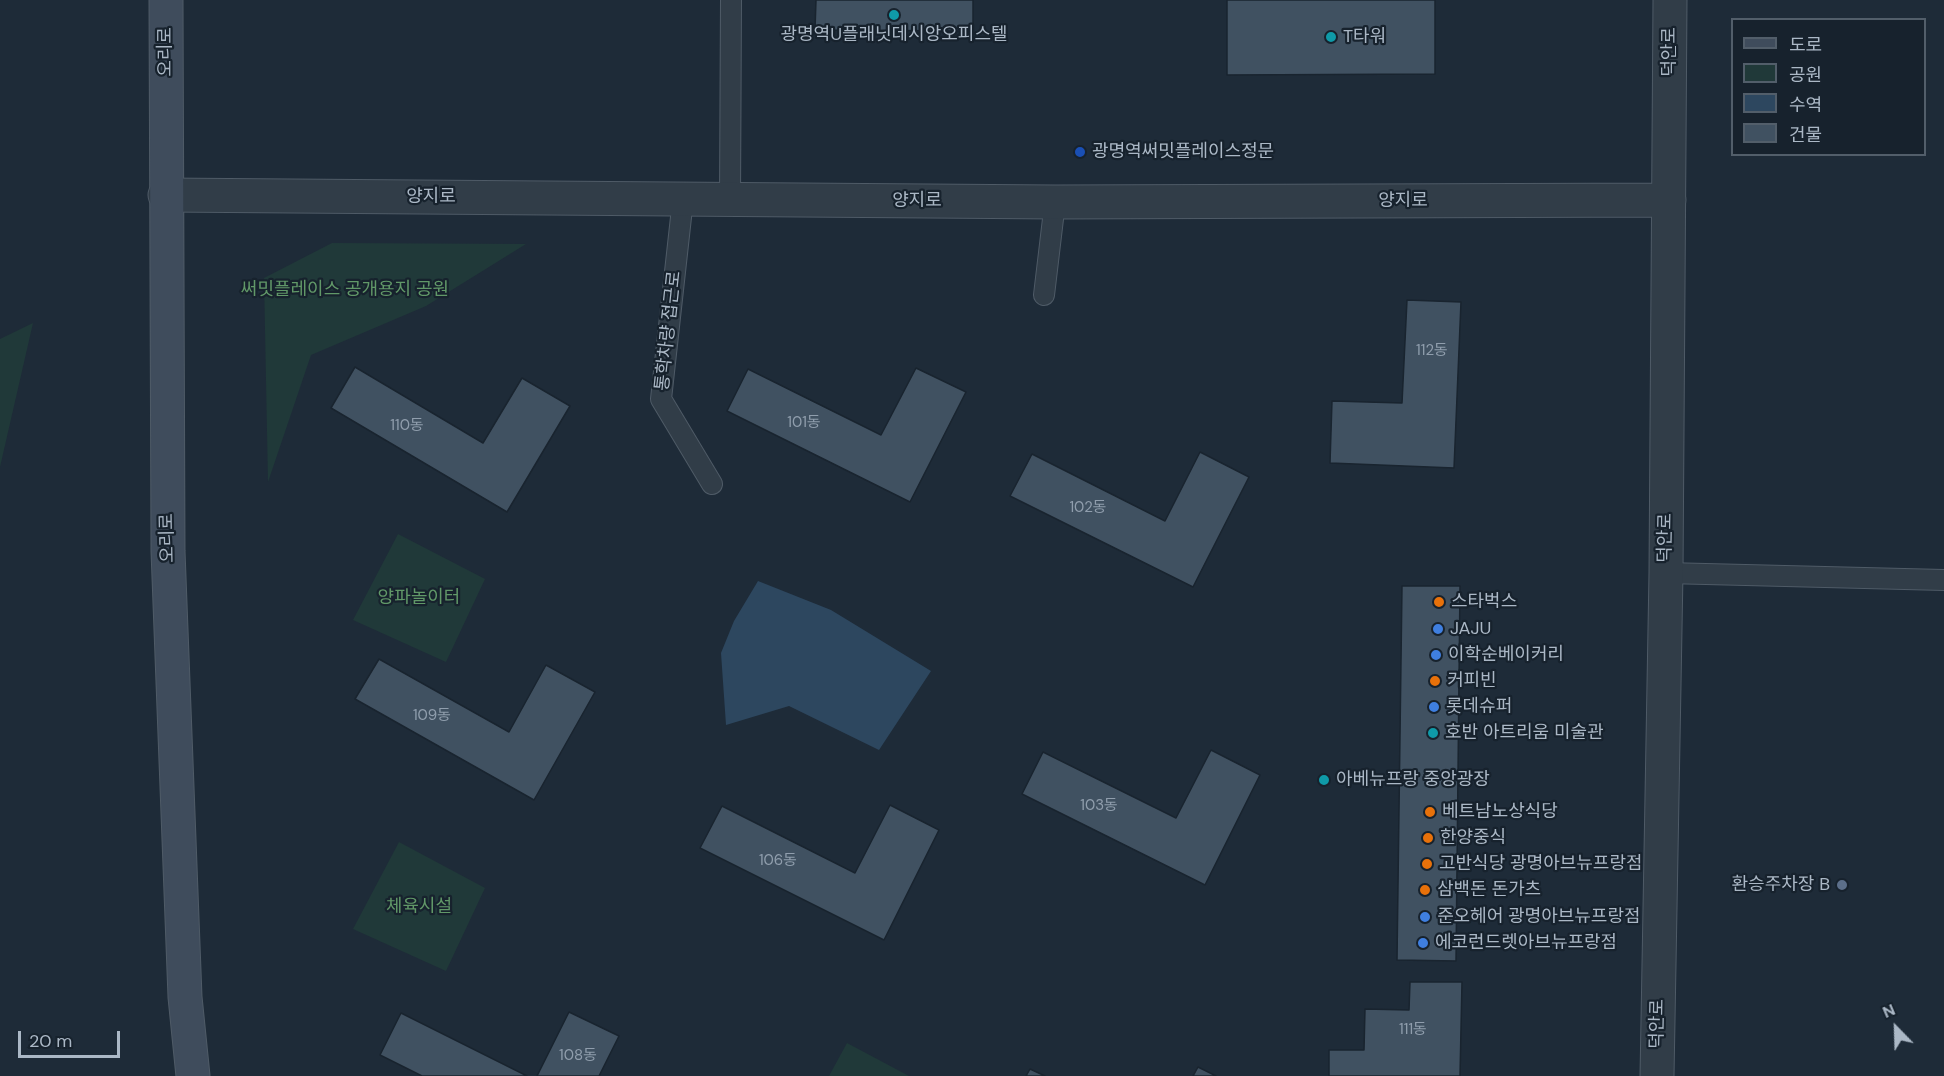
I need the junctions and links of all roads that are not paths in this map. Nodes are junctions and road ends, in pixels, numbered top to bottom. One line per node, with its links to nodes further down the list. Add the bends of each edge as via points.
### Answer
1 (166, 0): 4 (main road, 오리로)
2 (731, 0): 6 (lane)
3 (1670, 0): 7 (street, 덕안로)
4 (165, 195): 5 (street, 양지로); 13 (main road, 오리로, via 168,551 185,997)
5 (683, 199): 6 (street, 양지로); 10 (lane, 통학차량 접근로, via 661,399)
6 (730, 200): 8 (street, 양지로)
7 (1669, 200): 8 (street, 양지로); 11 (street, 덕안로)
8 (1055, 202): 9 (lane)
9 (1044, 295)
10 (712, 484)
11 (1666, 573): 12 (lane); 14 (street, 덕안로)
12 (1944, 580)
13 (193, 1076)
14 (1657, 1076)

